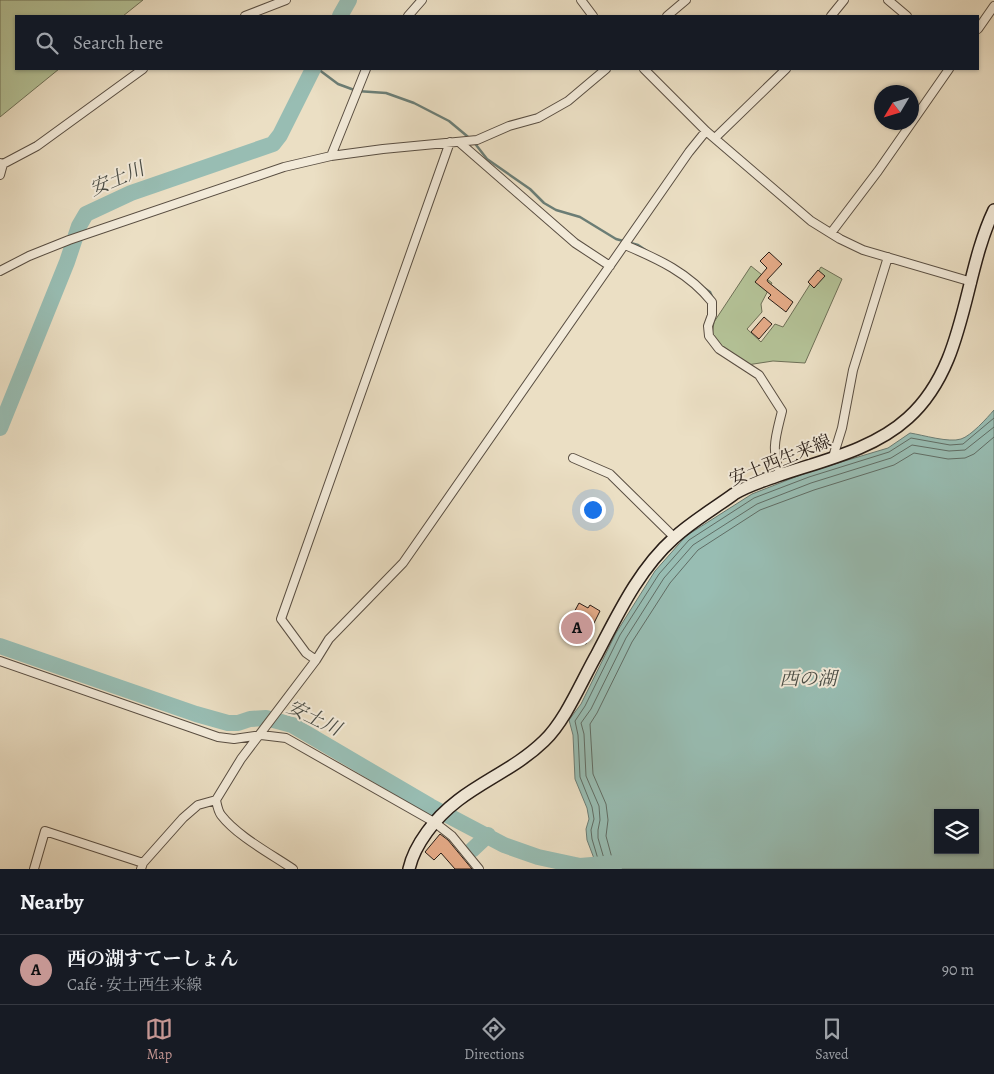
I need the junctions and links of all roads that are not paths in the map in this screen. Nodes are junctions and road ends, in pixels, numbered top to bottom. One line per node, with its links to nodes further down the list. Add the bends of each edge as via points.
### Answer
1 (286, 0): 8 (street)
2 (422, 0): 9 (street)
3 (581, 0): 10 (street)
4 (686, 0): 11 (street)
5 (844, 0): 12 (street)
6 (888, 0): 13 (street)
7 (994, 6): 14 (street)
8 (248, 15)
9 (409, 15)
10 (592, 15)
11 (668, 15)
12 (832, 15)
13 (906, 15)
14 (979, 28)
15 (142, 70): 26 (street, via 37,146)
16 (366, 70): 25 (street)
17 (605, 70): 24 (street, via 568,101 538,118 478,140)
18 (645, 70): 21 (street)
19 (785, 70): 22 (street)
20 (949, 70): 29 (street)
21 (706, 130): 22 (street); 30 (street)
22 (716, 138): 29 (street, via 811,221)
23 (450, 142): 24 (street); 25 (street); 39 (street, via 281,619 306,653)
24 (462, 142): 32 (street, via 575,243)
25 (330, 156): 33 (street, via 284,167 184,200 70,240)
26 (1, 163): 27 (street)
27 (0, 176)
28 (994, 210): 34 (main road, 安土西生来線, via 982,239)
29 (831, 233): 31 (street, via 863,250)
30 (625, 245): 32 (street); 37 (street, via 680,272 704,291 712,302 709,336 719,349 759,375 782,411 774,444 775,462)
31 (888, 257): 34 (street); 35 (street, via 853,370)
32 (610, 266): 39 (street, via 403,563 329,639)
33 (0, 271)
34 (972, 282): 35 (main road, 安土西生来線, via 946,365 929,393 908,418 872,443)
35 (833, 457): 37 (main road, 安土西生来線)
36 (573, 458): 38 (street, via 610,474)
37 (781, 475): 38 (main road, 安土西生来線, via 738,492)
38 (674, 537): 43 (main road, 安土西生来線, via 647,567 617,615 560,722 546,739 528,756 462,796)
39 (316, 660): 41 (street)
40 (0, 661): 41 (street, via 218,737 234,740)
41 (261, 735): 42 (street, via 241,759); 43 (street, via 286,738)
42 (216, 800): 44 (street, via 198,805 183,818); 46 (street, via 219,813 229,823)
43 (435, 821): 47 (main road, 安土西生来線, via 420,843); 48 (street)
44 (142, 866): 45 (street, via 45,831)
45 (34, 869)
46 (293, 869)
47 (409, 869)
48 (479, 869)

